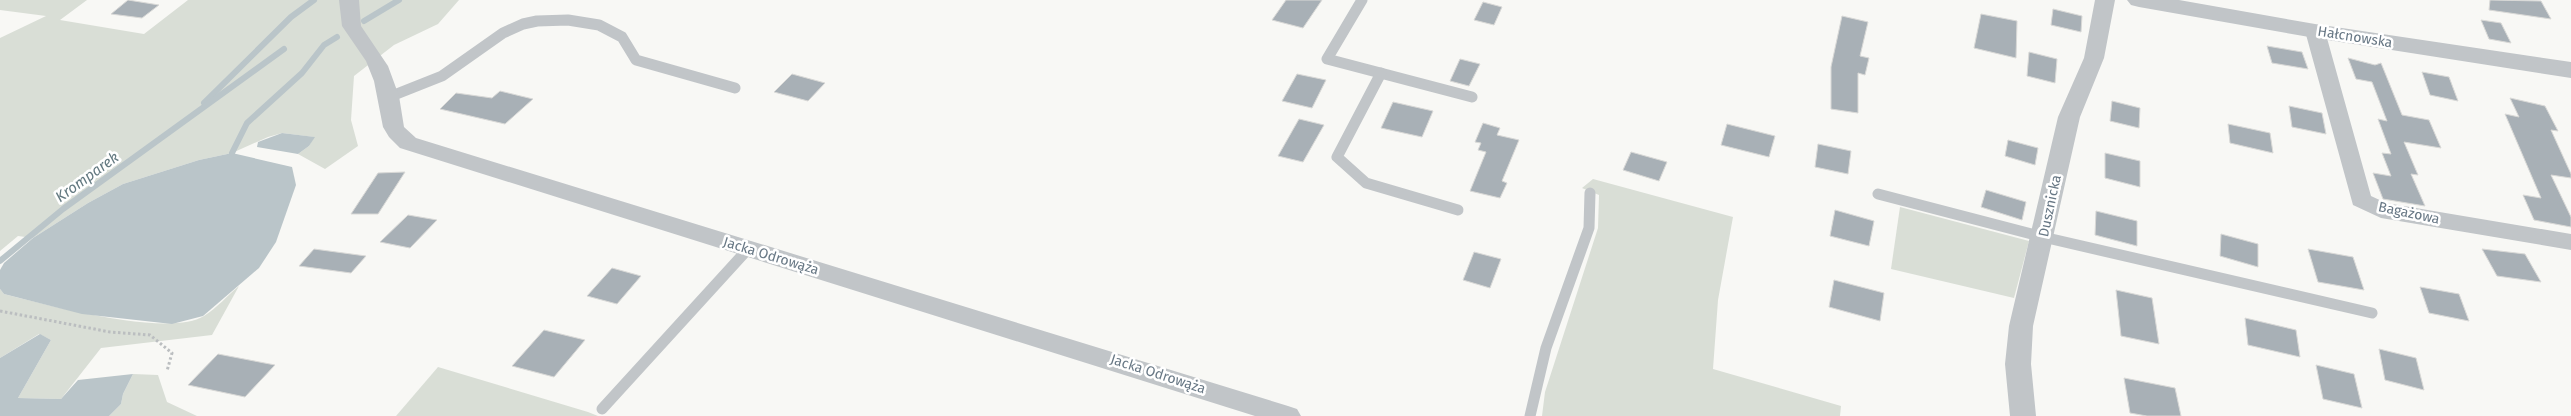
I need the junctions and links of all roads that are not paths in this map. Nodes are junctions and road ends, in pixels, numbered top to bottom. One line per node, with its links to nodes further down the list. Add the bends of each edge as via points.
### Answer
1 (349, 0): 9 (street, Jacka Odrowąża, via 351,29 375,59)
2 (1362, 0): 7 (lane, via 1327,59)
3 (2105, 0): 14 (street, Dusznicka, via 2094,58 2069,118)
4 (2139, 0): 5 (street, Hałcnowska)
5 (2315, 31): 6 (street, Hałcnowska); 15 (street, Bagażowa, via 2361,200 2381,210)
6 (2571, 70)
7 (1381, 73): 10 (lane); 13 (lane, via 1337,157 1366,183)
8 (735, 88): 9 (lane, via 636,60 622,37 609,29 586,22 556,19 532,21 512,28 441,76)
9 (389, 97): 16 (street, Jacka Odrowąża, via 392,127 397,136 408,143)
10 (1472, 97)
11 (1590, 193): 20 (lane, via 1589,228 1546,348)
12 (1878, 194): 14 (lane)
13 (1458, 210)
14 (2043, 237): 17 (lane); 21 (street, Dusznicka, via 2021,326 2018,364)
15 (2571, 242)
16 (748, 249): 18 (lane); 19 (street, Jacka Odrowąża)
17 (2372, 313)
18 (602, 409)
19 (1288, 416)
20 (1530, 416)
21 (2023, 416)

